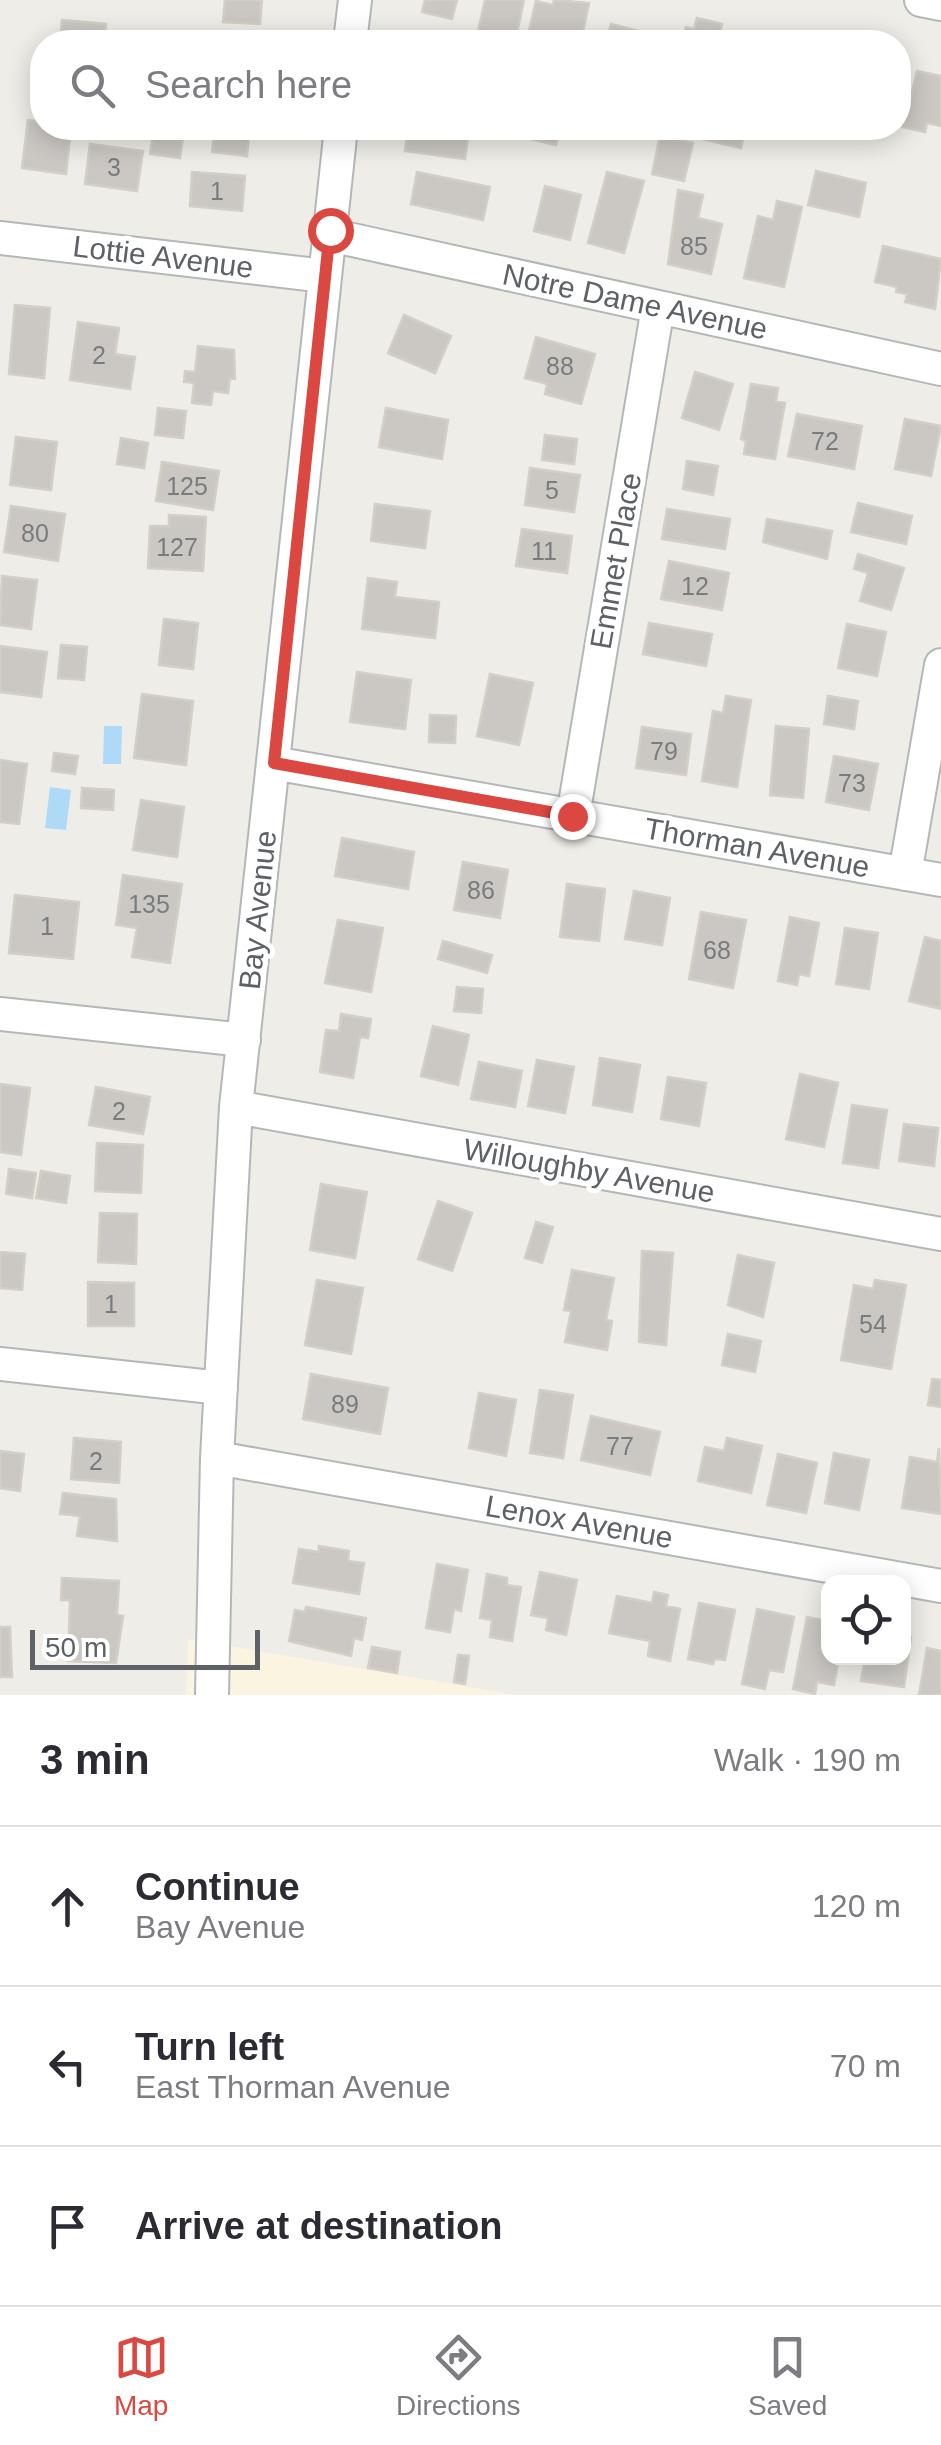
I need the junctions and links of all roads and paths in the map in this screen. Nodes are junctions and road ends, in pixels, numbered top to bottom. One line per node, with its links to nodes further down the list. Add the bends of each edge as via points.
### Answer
1 (354, 0): 4 (street)
2 (921, 0): 3 (street)
3 (941, 4)
4 (351, 30)
5 (340, 140): 6 (street, Bay Avenue)
6 (330, 235): 8 (street, Bay Avenue); 9 (street, Notre Dame Avenue)
7 (0, 238): 8 (street, Lottie Avenue)
8 (325, 276): 12 (street, Bay Avenue)
9 (658, 307): 10 (street, Notre Dame Avenue); 13 (street, Emmet Place)
10 (941, 369)
11 (941, 665): 14 (street)
12 (274, 763): 13 (street, Thorman Avenue); 17 (street, Bay Avenue)
13 (572, 816): 14 (street, Thorman Avenue)
14 (905, 874): 15 (street, Thorman Avenue)
15 (941, 880)
16 (0, 1014): 17 (street)
17 (244, 1040): 18 (street, Bay Avenue)
18 (236, 1107): 19 (street, Willoughby Avenue); 21 (street, Bay Avenue)
19 (941, 1234)
20 (0, 1364): 21 (street)
21 (221, 1388): 22 (street, Bay Avenue)
22 (217, 1458): 23 (street, Lenox Avenue); 24 (street, Bay Avenue)
23 (941, 1586)
24 (212, 1695)

